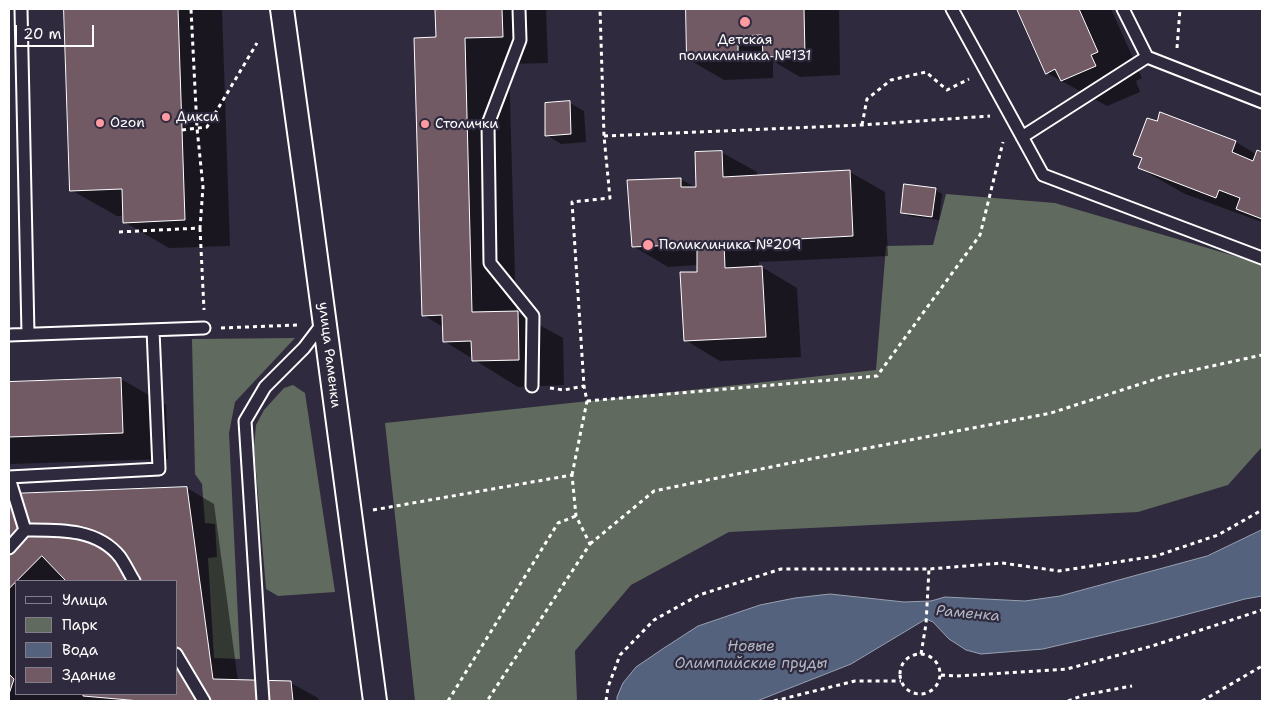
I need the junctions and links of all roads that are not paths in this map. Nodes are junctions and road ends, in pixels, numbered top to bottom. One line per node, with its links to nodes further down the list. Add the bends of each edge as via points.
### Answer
1 (21, 9): 13 (lane)
2 (282, 9): 10 (street, улица Раменки)
3 (519, 9): 15 (lane, via 520,40 488,124 490,262 533,316)
4 (952, 9): 8 (lane)
5 (1123, 9): 6 (lane)
6 (1147, 57): 7 (lane); 8 (lane)
7 (1262, 102)
8 (1022, 137): 9 (lane, via 1043,175)
9 (1262, 258)
10 (324, 322): 22 (lane, via 304,348 265,387 245,421); 23 (street, улица Раменки)
11 (204, 328): 12 (lane)
12 (153, 330): 13 (lane); 16 (lane, via 159,469)
13 (28, 334): 14 (lane)
14 (9, 335)
15 (532, 386)
16 (9, 478): 17 (lane)
17 (25, 530): 18 (lane); 19 (lane, via 78,532 101,540 120,556)
18 (9, 548)
19 (133, 580)
20 (178, 657): 21 (lane)
21 (204, 701)
22 (264, 701)
23 (375, 701)

